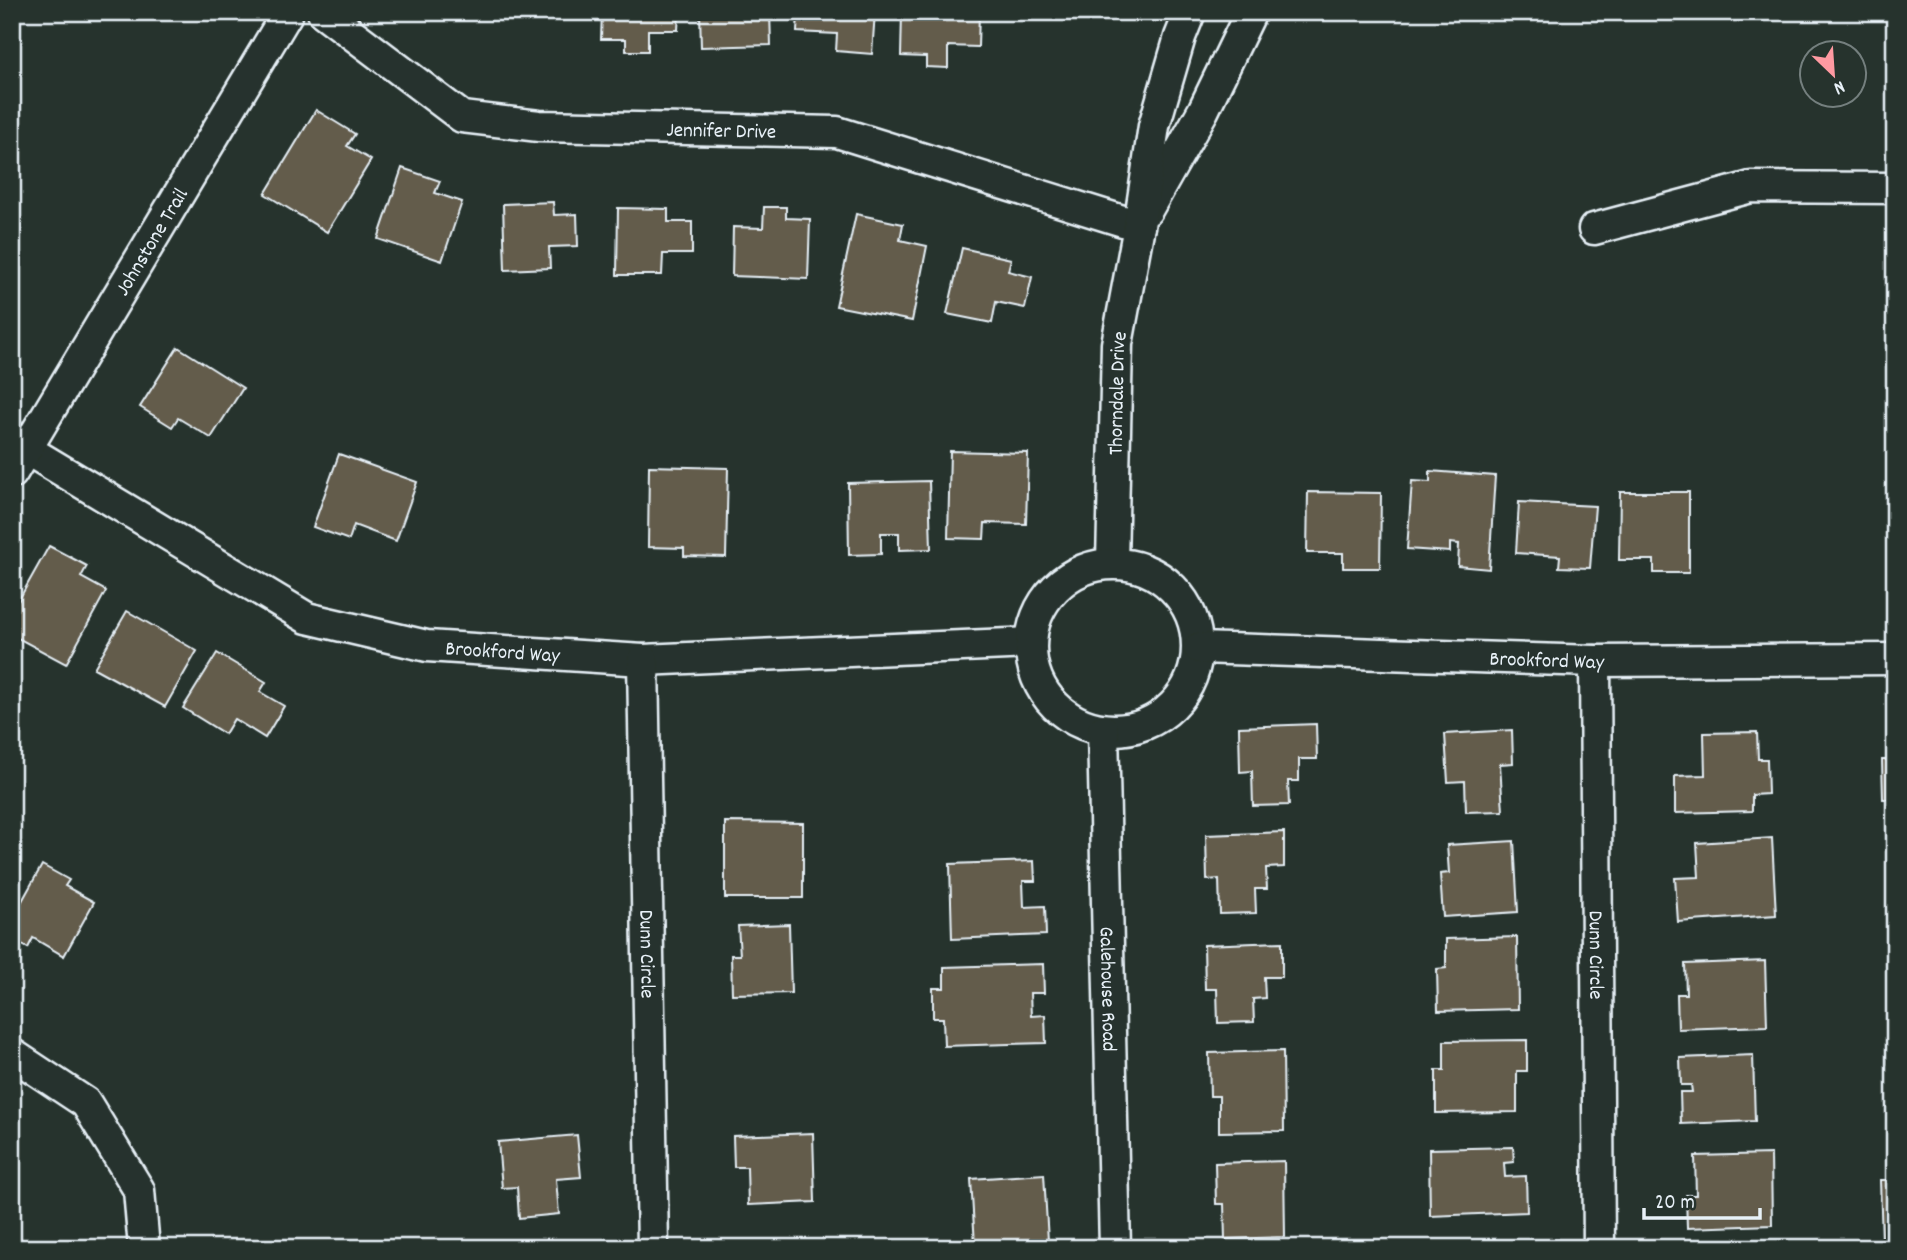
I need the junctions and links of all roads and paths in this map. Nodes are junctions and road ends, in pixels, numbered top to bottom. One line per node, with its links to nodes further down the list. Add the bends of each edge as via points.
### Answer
1 (288, 12): 8 (street, Johnstone Trail)
2 (323, 12): 6 (street, Jennifer Drive, via 462,117 539,126 837,132)
3 (1190, 12): 6 (street, Thorndale Drive, via 1154,126)
4 (1251, 12): 6 (street, Thorndale Drive)
5 (1895, 188): 7 (street, via 1751,187)
6 (1139, 226): 9 (street, Thorndale Drive, via 1117,344)
7 (1594, 229)
8 (19, 461): 13 (street, Brookford Way, via 307,618 427,646)
9 (1112, 564): 10 (street, via 1072,575 1043,603); 11 (street, via 1139,567 1163,579 1182,597 1195,621)
10 (1030, 642): 13 (street, Brookford Way); 15 (street, via 1035,674 1050,701 1073,721)
11 (1199, 648): 14 (street, Brookford Way); 15 (street, via 1185,693 1150,723)
12 (1895, 659): 14 (street, Brookford Way)
13 (643, 660): 18 (street, Dunn Circle)
14 (1595, 661): 20 (street, Dunn Circle)
15 (1103, 730): 19 (street, Galehouse Road)
16 (12, 1054): 17 (street, via 86,1102 139,1191)
17 (145, 1248)
18 (653, 1248)
19 (1115, 1248)
20 (1599, 1248)

